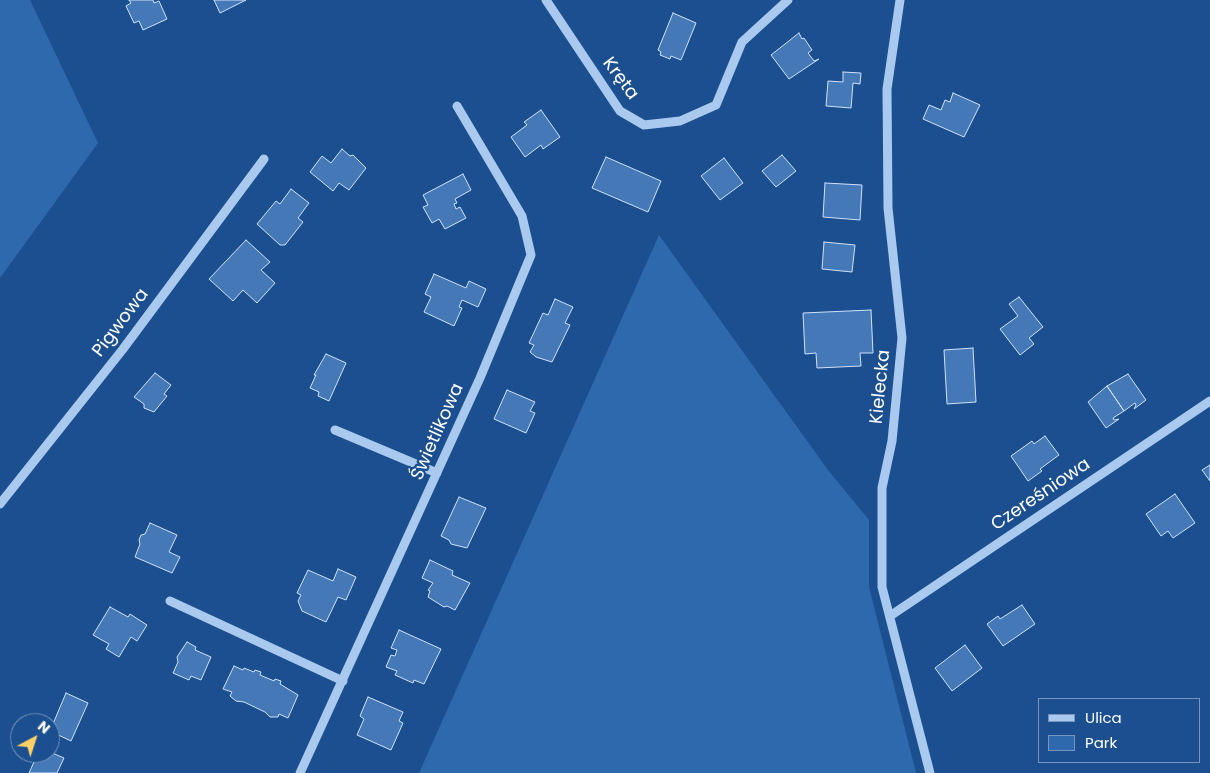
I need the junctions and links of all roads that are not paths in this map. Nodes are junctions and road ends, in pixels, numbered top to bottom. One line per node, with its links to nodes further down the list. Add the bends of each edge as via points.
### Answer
1 (546, 0): 2 (street, Kręta, via 620,111 644,125 680,121 716,105 742,42)
2 (788, 0)
3 (900, 0): 11 (street, Kielecka, via 887,89 888,208 902,338 892,441 882,488 882,587)
4 (457, 106): 8 (street, Świetlikowa, via 522,216 531,255)
5 (264, 159): 9 (street, Pigwowa, via 123,349)
6 (1210, 401): 11 (street, Czereśniowa)
7 (335, 430): 8 (street)
8 (437, 473): 12 (street, Świetlikowa)
9 (0, 504)
10 (170, 601): 12 (street)
11 (890, 616): 14 (street, Kielecka)
12 (343, 680): 13 (street, Świetlikowa)
13 (300, 773)
14 (930, 773)

